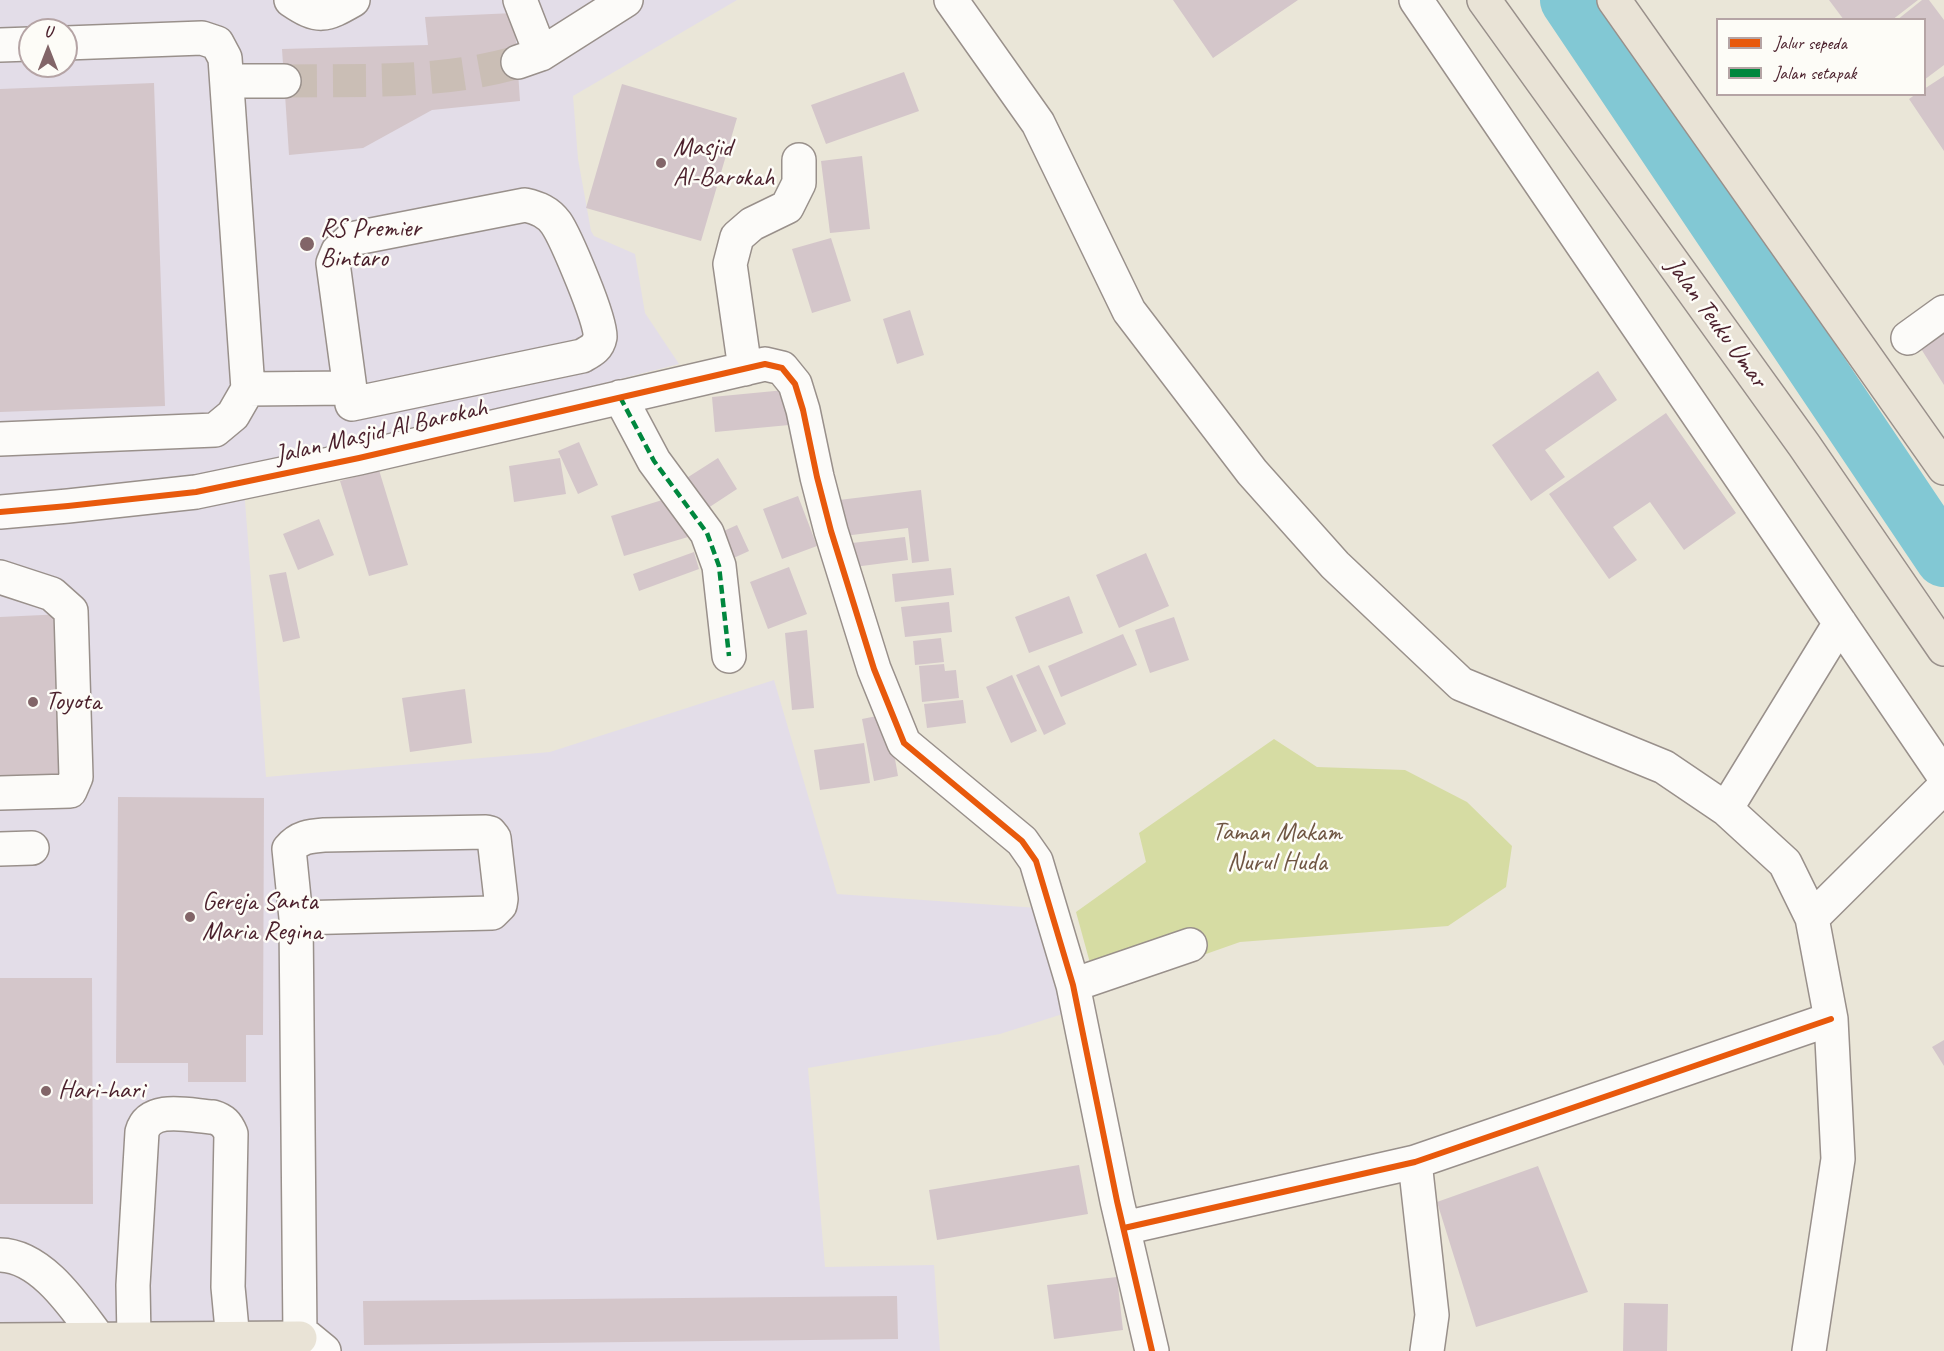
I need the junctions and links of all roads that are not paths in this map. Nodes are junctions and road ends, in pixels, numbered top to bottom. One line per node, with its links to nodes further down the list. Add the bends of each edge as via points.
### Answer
1 (291, 0): 2 (street, via 308,11 322,13)
2 (353, 0)
3 (520, 0): 4 (street, via 529,58)
4 (626, 0)
5 (951, 0): 31 (street, via 1038,123 1129,311 1252,472 1335,565 1461,684 1664,767)
6 (1416, 0): 25 (street)
7 (1484, 0): 26 (main road, Jalan Teuku Umar, via 1804,444)
8 (1614, 0): 22 (main road)
9 (78, 43): 12 (street, via 202,38 217,43 225,58)
10 (18, 44): 11 (street)
11 (0, 45)
12 (227, 81): 13 (street); 19 (street)
13 (284, 81)
14 (799, 160): 17 (street, via 799,183 787,207 752,224 737,237 730,264)
15 (1944, 312): 16 (street)
16 (1908, 338)
17 (755, 367): 20 (street, Jalan Masjid Al Barokah); 35 (street, via 782,368 795,384 831,531 874,669 904,743 1022,842 1036,861)
18 (350, 388): 18 (street, via 333,263 338,250 351,239 525,205 539,208 557,225 601,333 594,350 582,356 352,404); 19 (street)
19 (248, 390): 21 (street, via 233,415 214,430)
20 (620, 397): 23 (street, Jalan Masjid Al Barokah, via 196,492); 27 (street, via 654,461 707,533 719,566)
21 (0, 439)
22 (1944, 468)
23 (0, 512)
24 (0, 577): 30 (street, via 52,594 71,611 76,777 70,791)
25 (1840, 624): 28 (street); 31 (street)
26 (1944, 649)
27 (729, 656)
28 (1944, 776)
29 (1944, 787): 33 (street)
30 (0, 793)
31 (1726, 809): 33 (street, via 1785,863)
32 (296, 918): 32 (street, via 492,913 501,899 494,838 486,832 305,837 289,849); 45 (street)
33 (1812, 918): 36 (street)
34 (1190, 945): 35 (street)
35 (1073, 985): 38 (street)
36 (1831, 1019): 37 (street); 48 (street, via 1838,1159)
37 (1415, 1162): 38 (street); 47 (street, via 1432,1315)
38 (1124, 1228): 46 (street)
39 (0, 1255): 40 (street, via 24,1262 56,1283)
40 (99, 1339): 41 (main road); 42 (main road)
41 (0, 1340)
42 (134, 1340): 43 (main road); 44 (street, via 133,1286 142,1132 144,1123 162,1114 213,1117 228,1126 231,1134 228,1287)
43 (191, 1345): 44 (main road)
44 (233, 1345): 45 (main road)
45 (312, 1345)
46 (1152, 1351)
47 (1427, 1351)
48 (1809, 1351)

